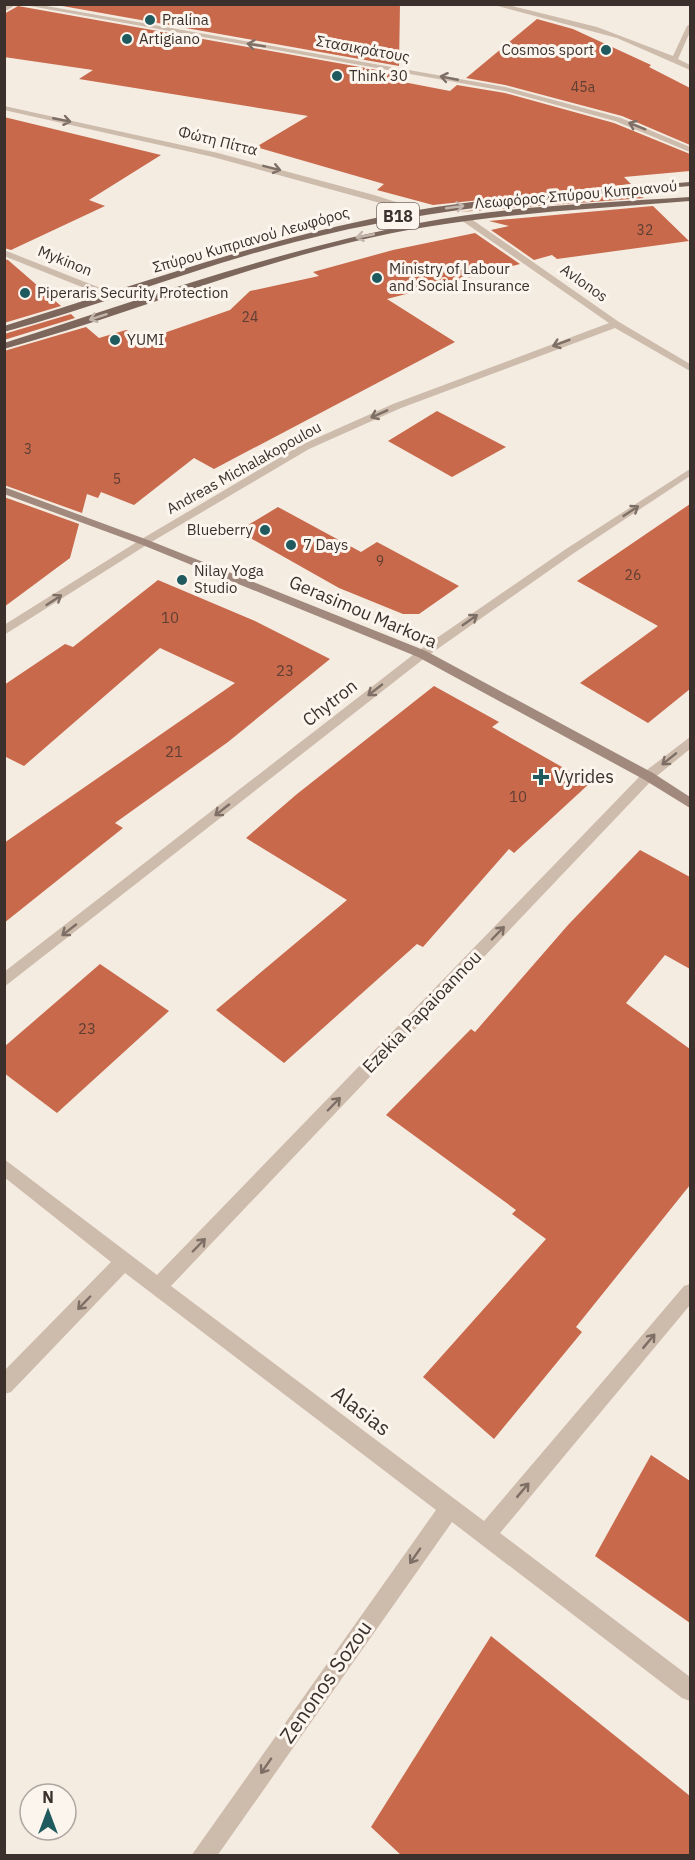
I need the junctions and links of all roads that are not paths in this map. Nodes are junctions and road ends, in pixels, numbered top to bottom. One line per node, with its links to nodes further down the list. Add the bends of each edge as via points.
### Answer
1 (14, 4): 4 (street)
2 (22, 4): 9 (street, Στασικράτους, one-way to 2, via 613,116 547,97)
3 (494, 4): 6 (street, via 610,33)
4 (4, 10)
5 (690, 26): 6 (street)
6 (676, 56): 7 (street)
7 (690, 68)
8 (4, 108): 12 (street, Φώτη Πίττα, one-way to 12, via 116,130 293,173)
9 (690, 150)
10 (690, 184): 12 (main road, Σπύρου Κυπριανού Λεωφόρος / B18, one-way to 10, via 499,201)
11 (690, 199): 13 (main road, Λεωφόρος Σπύρου Κυπριανού / B18)
12 (423, 212): 15 (main road, Σπύρου Κυπριανού Λεωφόρος / B18, via 291,240)
13 (464, 218): 16 (street, Avlonos); 18 (main road, Σπύρου Κυπριανού Λεωφόρος / B18, one-way to 18, via 364,236 294,254)
14 (4, 253): 15 (street, Mykinon)
15 (115, 297): 17 (main road, Σπύρου Κυπριανού Λεωφόρος / B18)
16 (616, 324): 19 (street, Avlonos); 22 (street, Andreas Michalakopoulou, one-way to 22, via 397,405 305,447)
17 (4, 329)
18 (4, 346)
19 (690, 368)
20 (690, 472): 24 (street, Chytron, one-way to 20)
21 (4, 490): 22 (street, Gerasimou Markora)
22 (144, 542): 23 (street, Andreas Michalakopoulou, one-way to 22); 24 (street, Gerasimou Markora)
23 (4, 631)
24 (422, 654): 26 (street, Gerasimou Markora); 28 (street, Chytron, one-way to 28)
25 (690, 742): 26 (street, Ezekia Papaioannou, one-way to 26)
26 (648, 776): 27 (street, Gerasimou Markora); 31 (street, Ezekia Papaioannou, one-way to 26)
27 (690, 803)
28 (4, 981)
29 (4, 1166): 30 (street, Alasias)
30 (124, 1262): 31 (street, Alasias); 33 (street, one-way to 33)
31 (158, 1287): 34 (street, Alasias)
32 (690, 1292): 35 (street, one-way to 32)
33 (4, 1384)
34 (449, 1508): 35 (street, Alasias); 37 (street, Zenonos Sozou, one-way to 37)
35 (485, 1535): 36 (street, Alasias)
36 (690, 1690)
37 (203, 1856)

